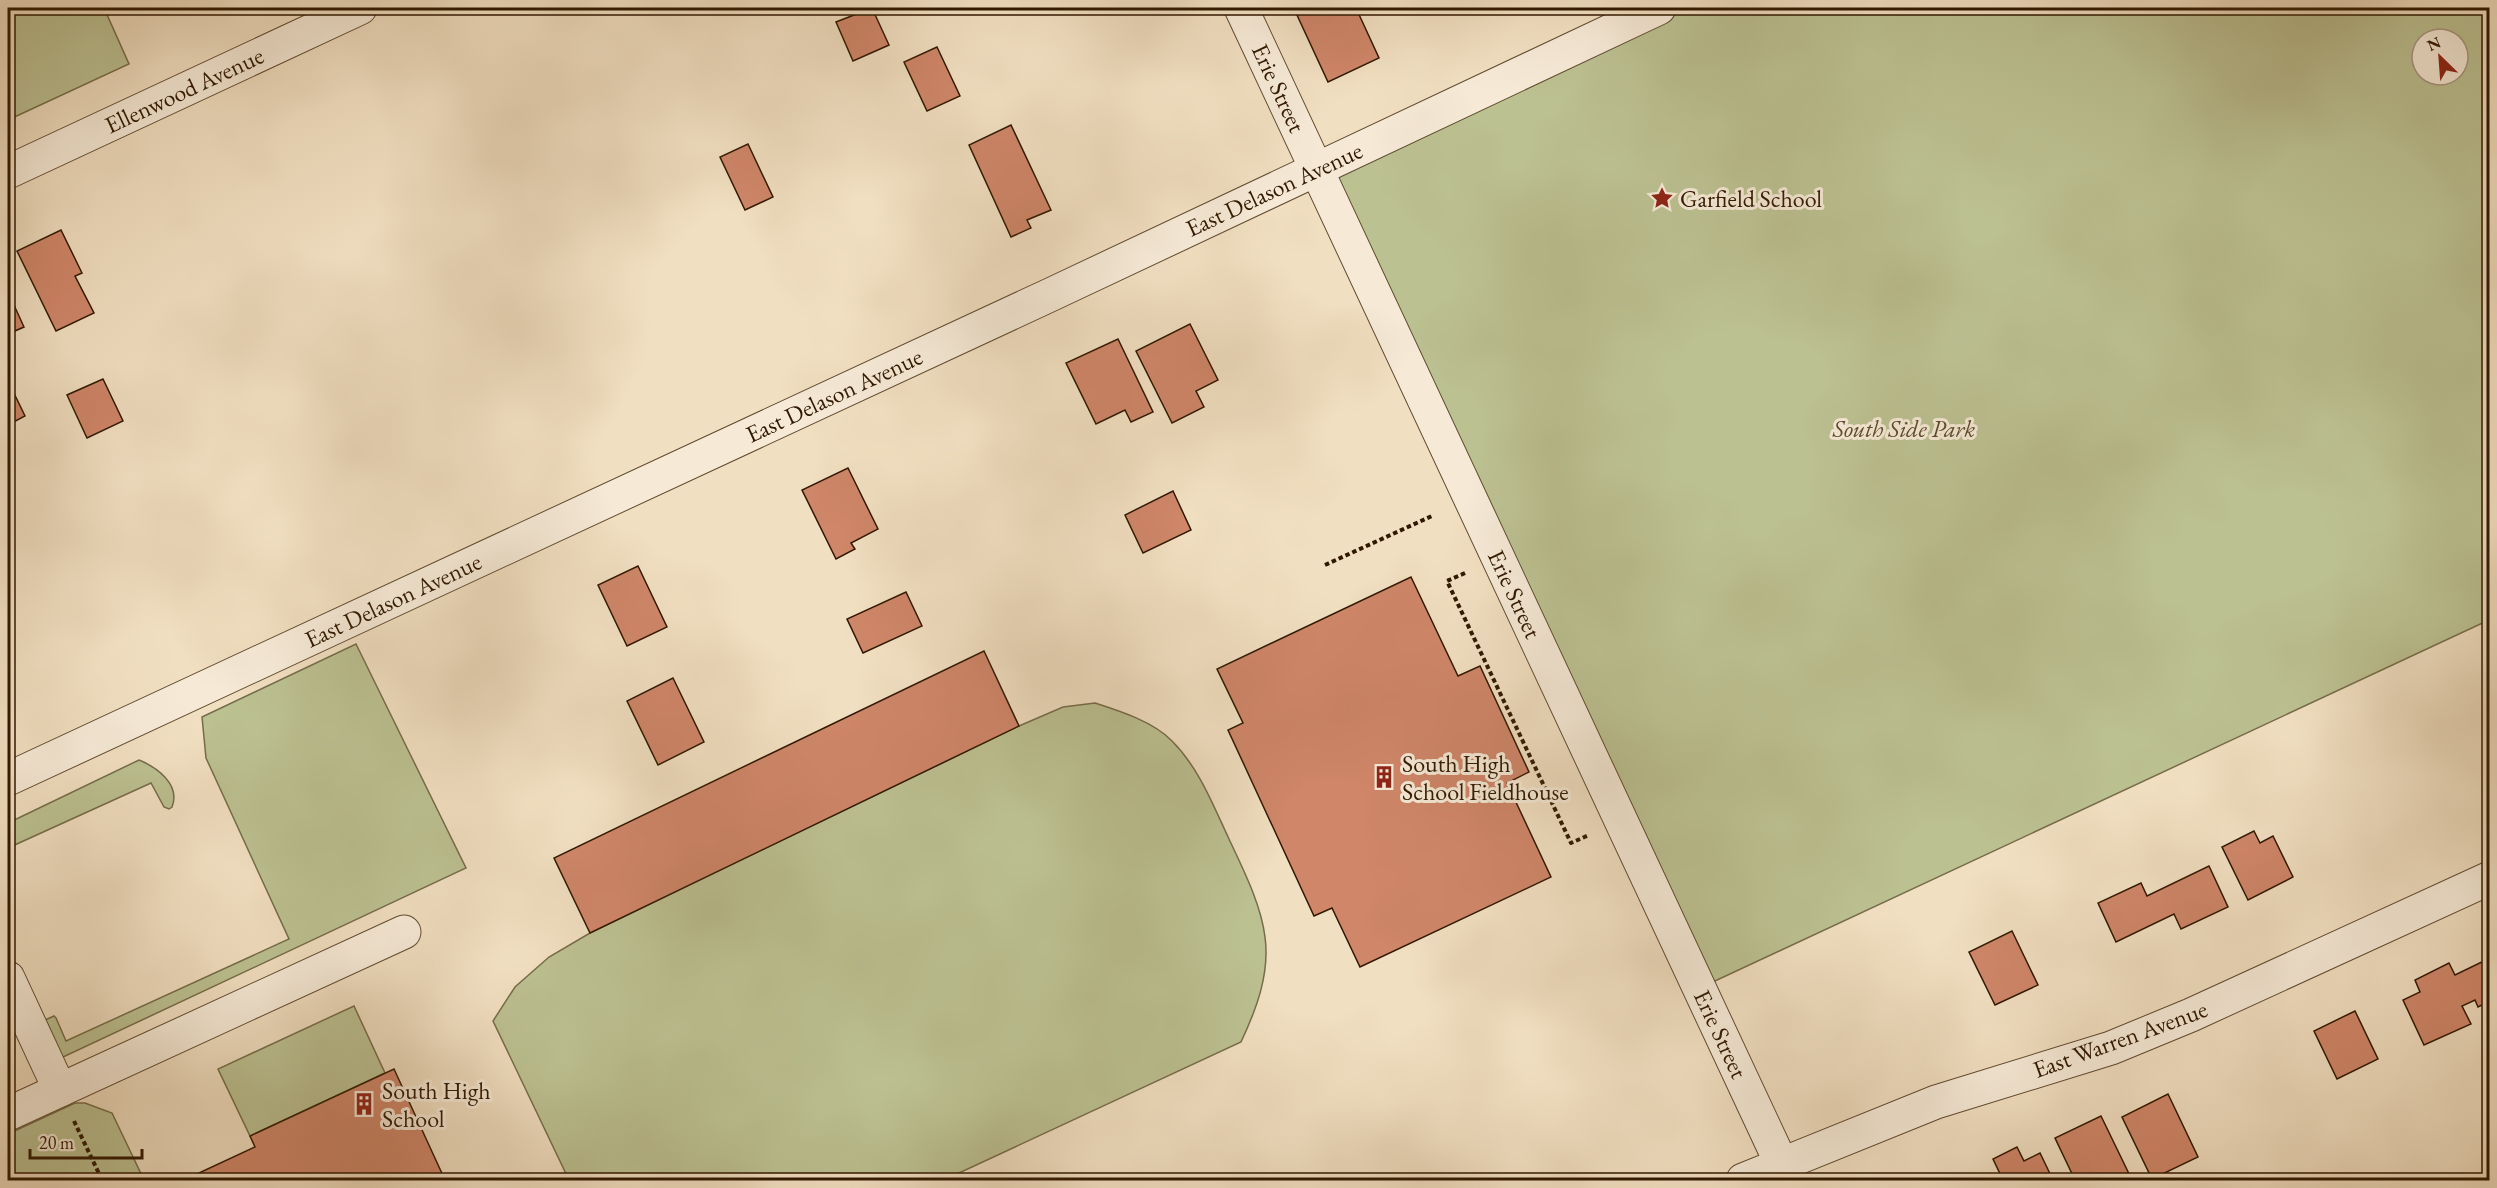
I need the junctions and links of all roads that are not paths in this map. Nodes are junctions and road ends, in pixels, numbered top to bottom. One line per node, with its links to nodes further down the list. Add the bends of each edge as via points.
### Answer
1 (360, 8): 5 (street, Ellenwood Avenue)
2 (1241, 8): 4 (street, Erie Street)
3 (1659, 8): 4 (street, East Delason Avenue)
4 (1317, 169): 6 (street, East Delason Avenue); 12 (street, Erie Street)
5 (8, 172)
6 (8, 779)
7 (2490, 878): 12 (street, East Warren Avenue, via 2181,1020 2110,1048 1936,1102)
8 (404, 932): 10 (street)
9 (8, 978): 10 (street)
10 (60, 1090): 11 (street)
11 (8, 1114)
12 (1786, 1173): 13 (street, East Warren Avenue)
13 (1743, 1180)

